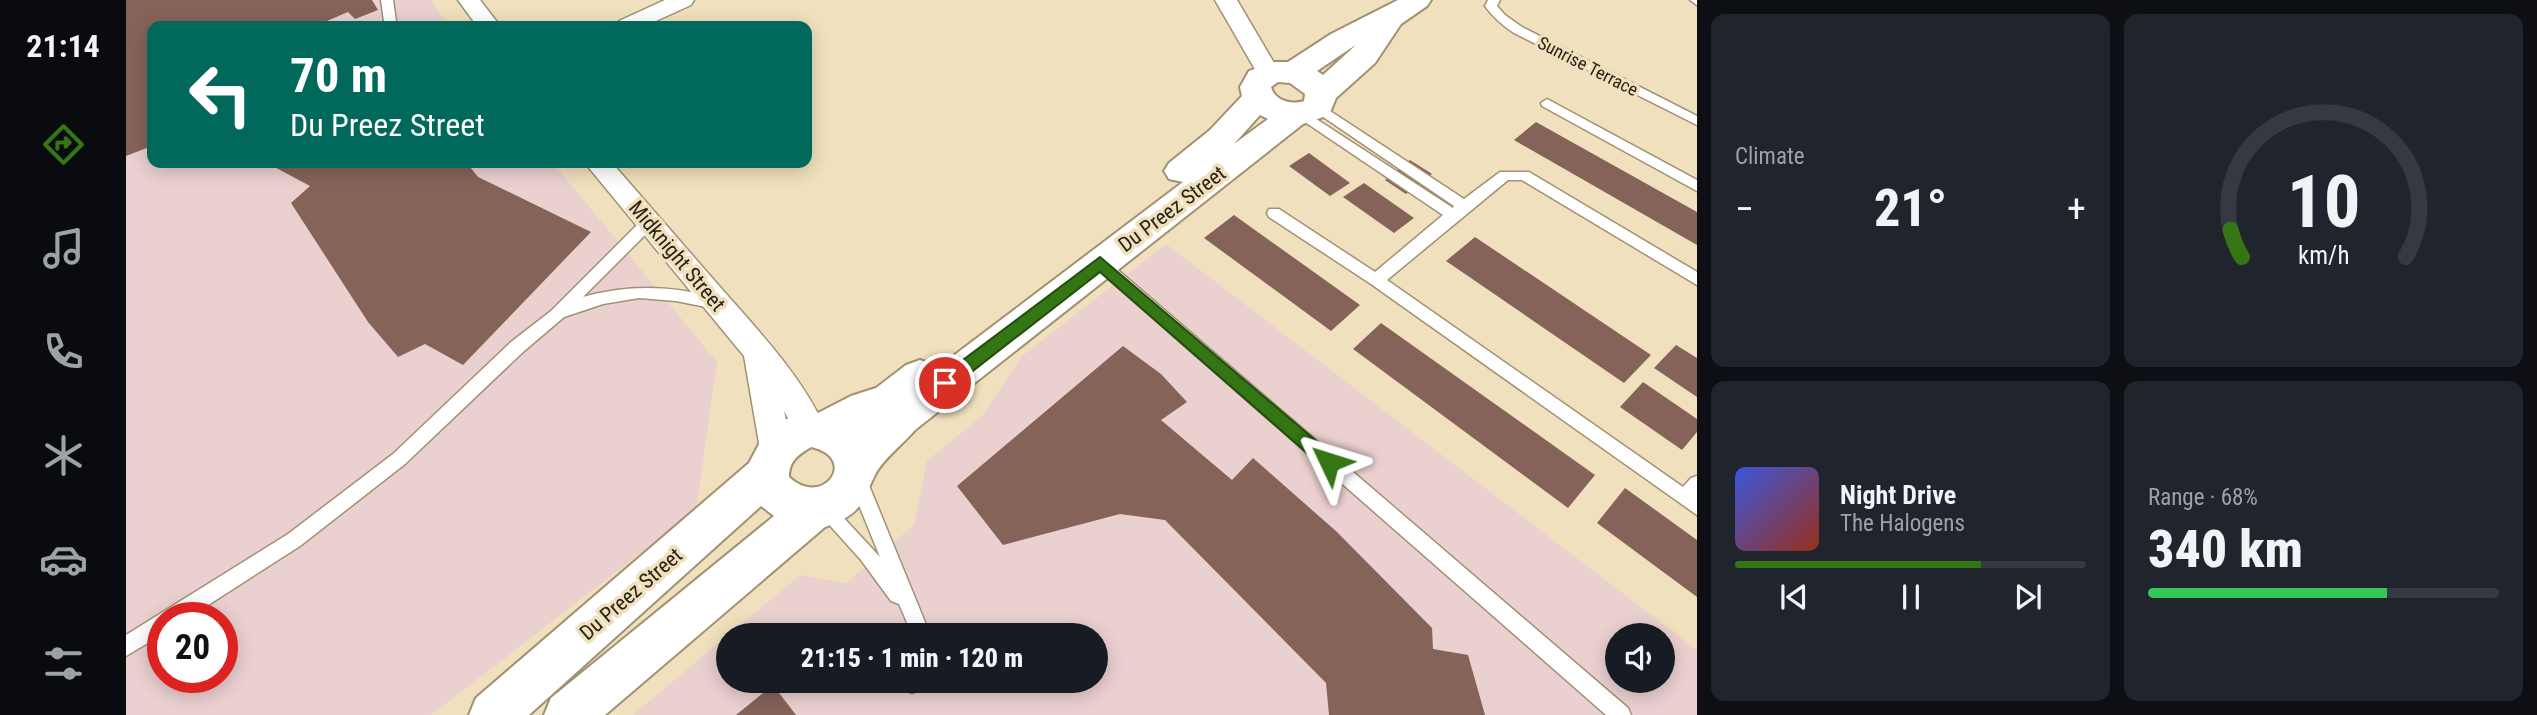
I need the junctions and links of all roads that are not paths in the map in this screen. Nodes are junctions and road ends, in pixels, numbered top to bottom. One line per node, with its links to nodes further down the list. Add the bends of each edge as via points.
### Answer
1 (387, 0): 7 (lane)
2 (469, 0): 8 (street)
3 (683, 0): 9 (street)
4 (1226, 0): 10 (street)
5 (1494, 0): 13 (lane, Sunrise Terrace, via 1491,6 1518,30)
6 (1406, 8): 10 (street, Du Preez Street); 12 (street, Du Preez Street)
7 (390, 21)
8 (485, 21)
9 (637, 21)
10 (1273, 81): 12 (street, via 1273,110); 12 (street, via 1312,81); 24 (street, Du Preez Street, via 1221,138 995,320 887,402 865,408)
11 (1547, 103): 15 (lane)
12 (1309, 108): 16 (lane); 19 (street, Du Preez Street)
13 (1697, 121)
14 (602, 168): 18 (street, Midknight Street)
15 (1697, 186)
16 (1458, 211): 20 (lane, via 1505,175 1524,175); 21 (lane)
17 (1274, 213): 21 (lane)
18 (648, 223): 22 (street, Midknight Street); 23 (lane)
19 (1100, 263): 25 (street, Du Preez Street, via 901,418); 36 (lane)
20 (1697, 279)
21 (1376, 281): 27 (lane)
22 (716, 303): 23 (lane, via 679,293 630,291); 24 (street, Midknight Street, via 756,349)
23 (555, 315): 29 (lane, via 353,497)
24 (795, 445): 25 (street, via 847,442); 28 (street, via 771,485 778,496 801,509); 34 (street, Du Preez Street)
25 (857, 470): 28 (street, via 844,496); 30 (lane)
26 (1697, 484): 27 (lane)
27 (1691, 502)
28 (819, 508): 30 (lane, via 867,554); 35 (street)
29 (196, 602)
30 (911, 611): 31 (lane)
31 (916, 623)
32 (147, 633): 33 (lane)
33 (126, 646)
34 (494, 715)
35 (568, 715)
36 (1621, 715)

